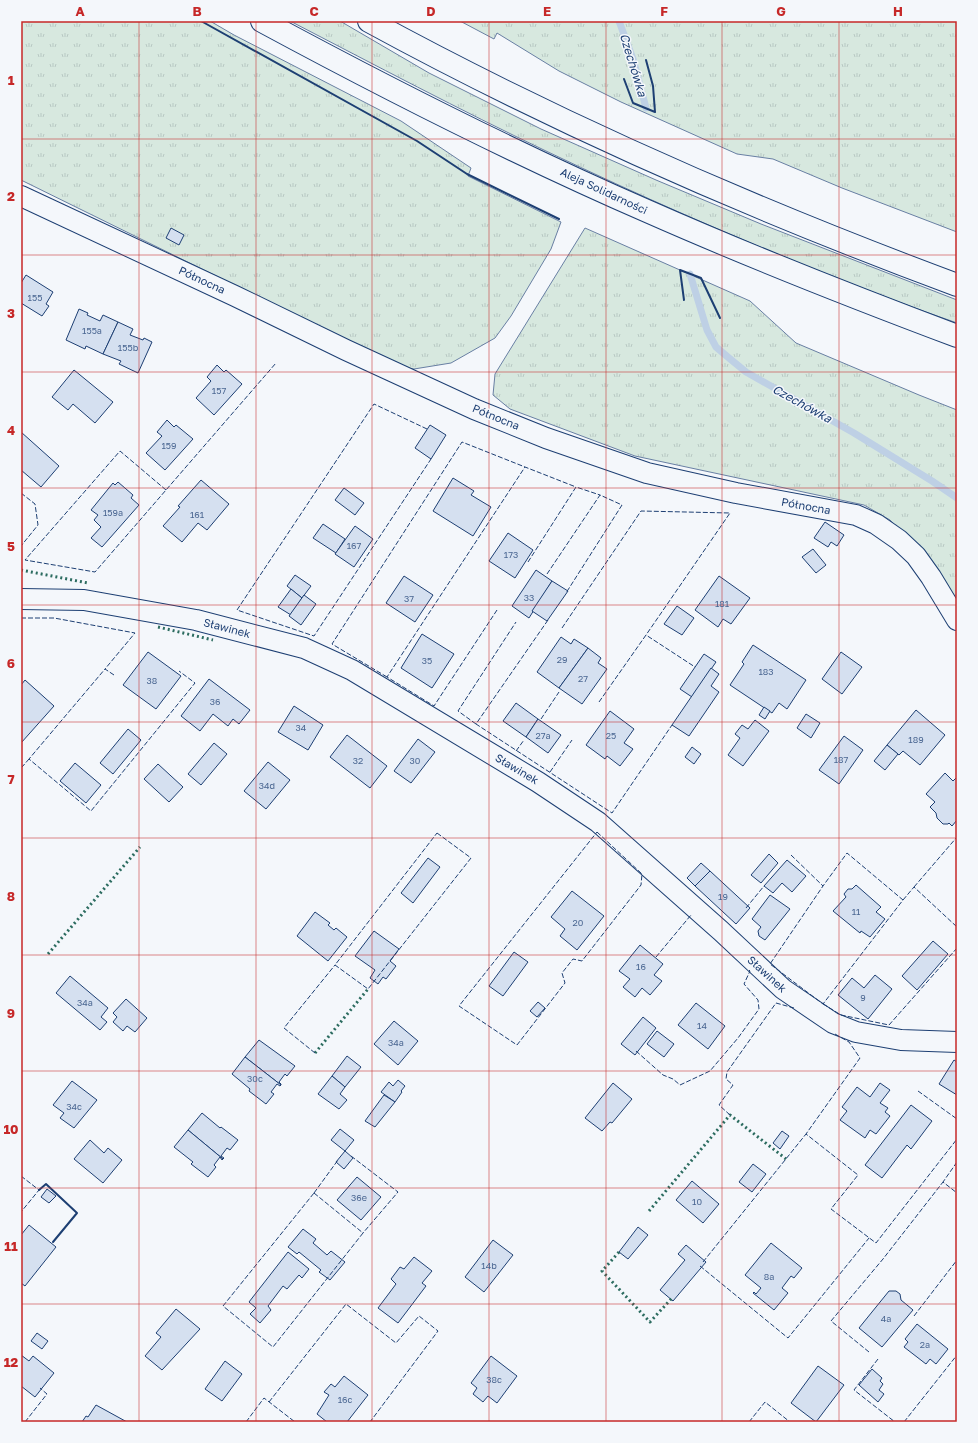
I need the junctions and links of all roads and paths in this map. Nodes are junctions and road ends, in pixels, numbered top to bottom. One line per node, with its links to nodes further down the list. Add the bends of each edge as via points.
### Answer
1 (262, 21): 5 (main road, Aleja Solidarności, via 438,113 640,208)
2 (369, 21): 4 (main road, via 506,93 623,148 813,230)
3 (21, 196): 7 (street, Północna, via 346,350 474,409 546,438 647,473 736,493 856,515 876,524 916,556)
4 (957, 285)
5 (957, 336)
6 (21, 599): 8 (street, Sławinek, via 84,600 196,620 304,648 352,670 538,782 598,822 783,990 833,1023 856,1032 901,1040)
7 (957, 620)
8 (957, 1042)

